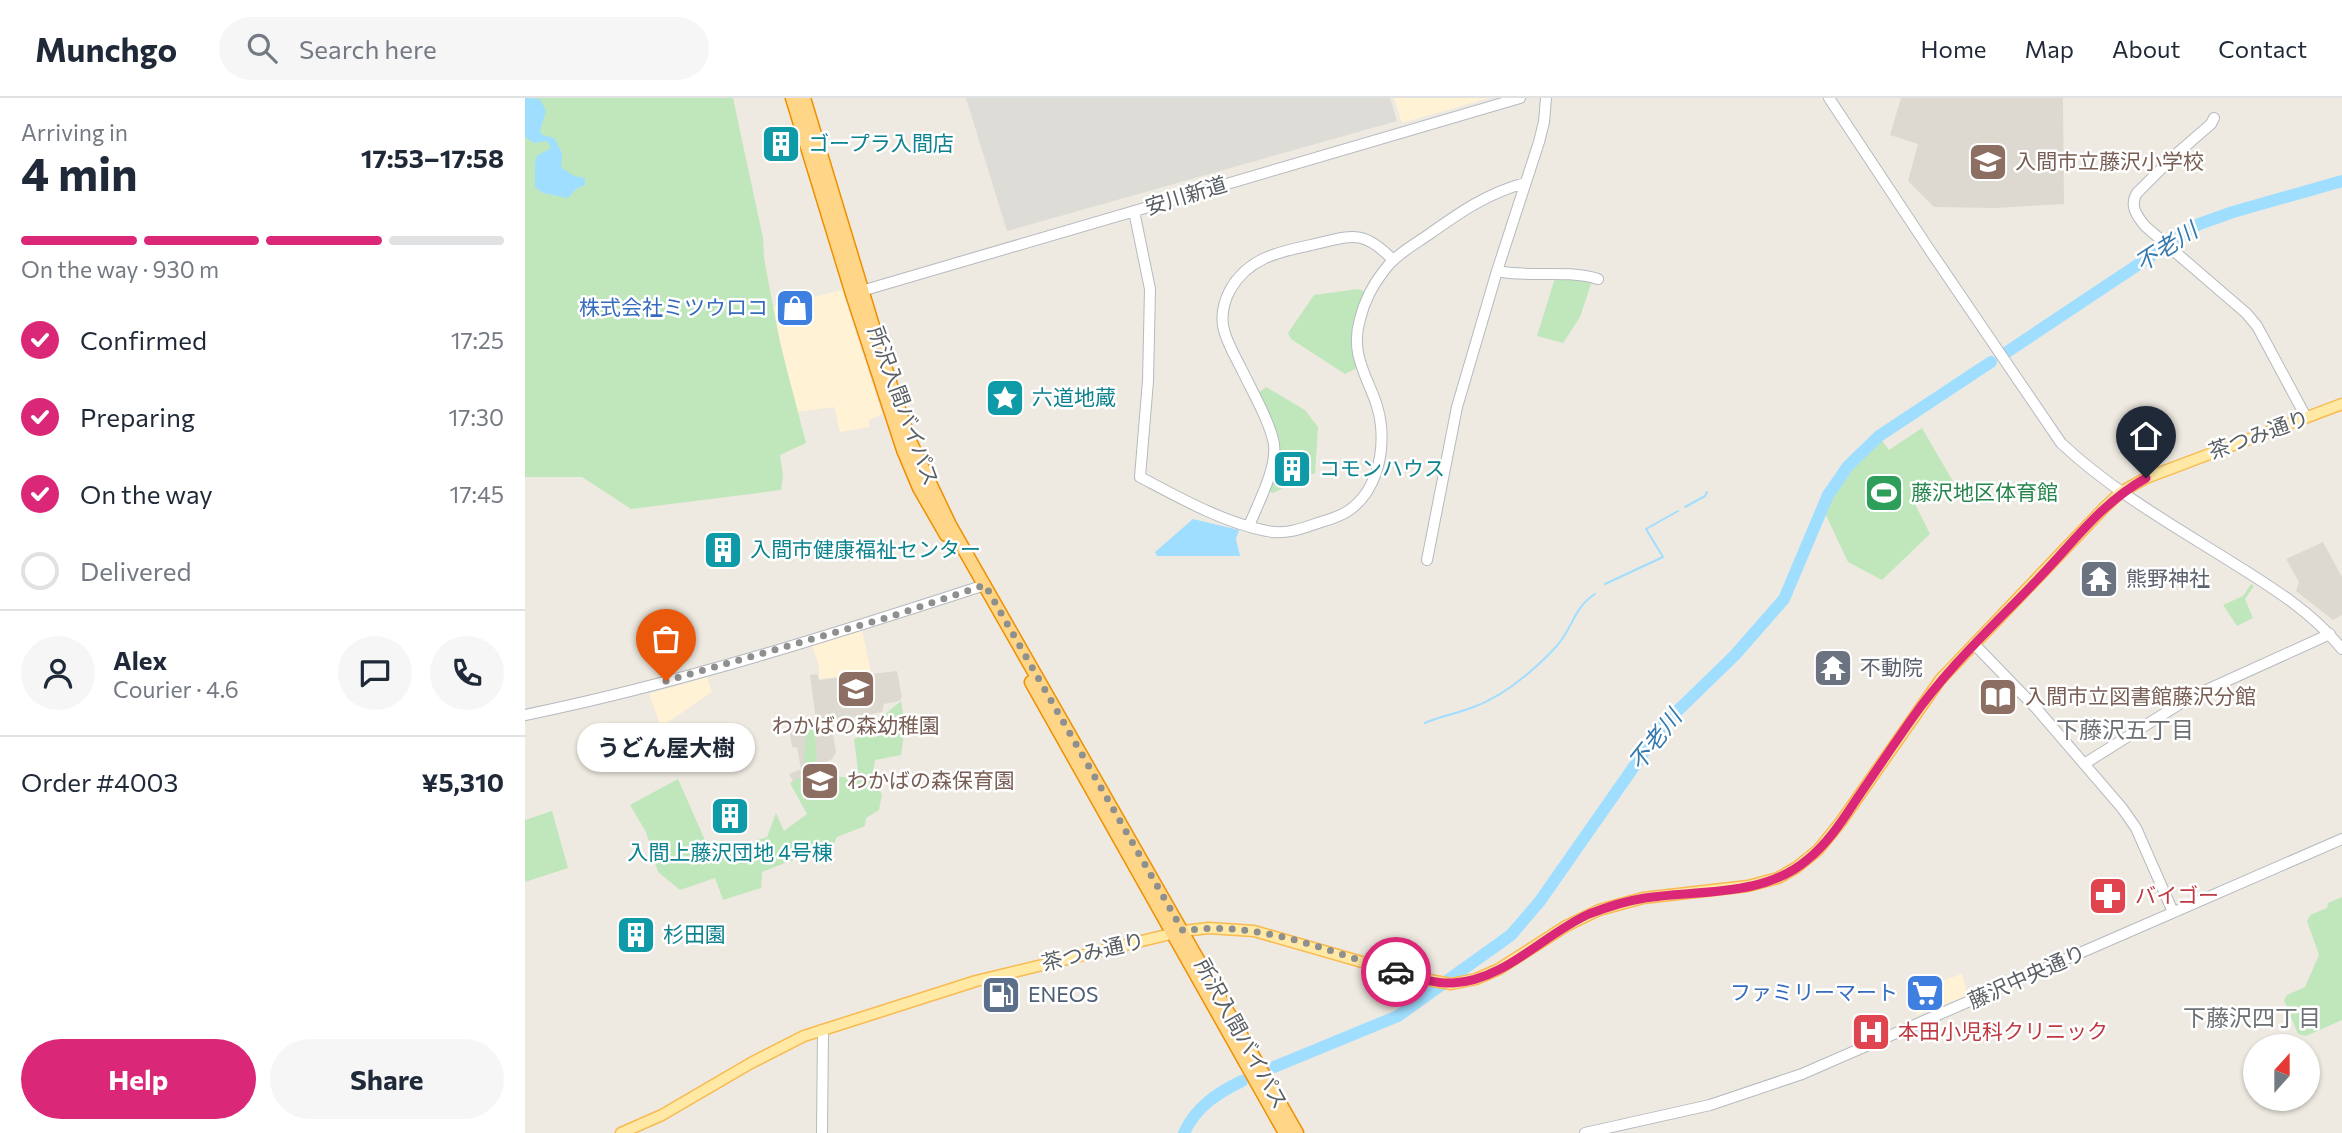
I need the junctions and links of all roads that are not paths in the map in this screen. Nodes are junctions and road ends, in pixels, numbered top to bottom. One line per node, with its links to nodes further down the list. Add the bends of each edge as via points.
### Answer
1 (792, 98): 12 (highway, 所沢入間バイパス)
2 (804, 98): 12 (highway, 所沢入間バイパス)
3 (1520, 98): 8 (street, 安川新道)
4 (1546, 98): 7 (street, via 1544,122)
5 (1829, 98): 15 (street, via 2050,429)
6 (2214, 118): 14 (street, via 2133,199 2137,215 2257,326)
7 (1525, 183): 9 (street, via 1468,206); 10 (street)
8 (1134, 211): 12 (street, 安川新道); 16 (street, via 1150,289 1140,477)
9 (1393, 260): 16 (street, via 1370,291 1357,332 1359,363 1381,424 1379,457 1369,489 1347,512 1296,531 1269,532); 16 (street, via 1375,243 1351,236 1271,254 1241,274 1230,292 1223,319 1226,340 1274,445 1272,466)
10 (1497, 271): 11 (street, via 1573,273); 17 (street, via 1457,407)
11 (1598, 279)
12 (857, 292): 18 (highway, 所沢入間バイパス, via 894,425 919,488)
13 (2342, 404): 14 (main road, 茶つみ通り)
14 (2306, 417): 15 (main road, 茶つみ通り, via 2168,469)
15 (2121, 492): 19 (street, via 2300,607); 20 (main road, 茶つみ通り)
16 (1249, 526)
17 (1427, 560)
18 (981, 586): 22 (street, via 610,698); 26 (highway, 所沢入間バイパス)
19 (2330, 634): 21 (street); 23 (street, via 2189,698)
20 (1974, 645): 23 (street); 26 (main road, 茶つみ通り, via 1940,680 1840,823 1807,860 1778,878 1727,890 1643,898 1599,910 1499,969 1461,983 1410,976 1254,931 1209,928)
21 (2342, 649)
22 (525, 715)
23 (2084, 764): 25 (street, via 2136,828)
24 (2342, 839): 25 (street, 藤沢中央通り)
25 (2173, 912): 33 (street, 藤沢中央通り, via 1768,1087 1675,1114)
26 (1177, 932): 27 (main road, 茶つみ通り, via 976,981); 28 (highway, 所沢入間バイパス)
27 (823, 1030): 29 (main road, 茶つみ通り, via 789,1043); 30 (street)
28 (1264, 1086): 31 (highway, 所沢入間バイパス); 32 (highway, 所沢入間バイパス)
29 (621, 1133)
30 (822, 1133)
31 (1285, 1133)
32 (1297, 1133)
33 (1585, 1133)

